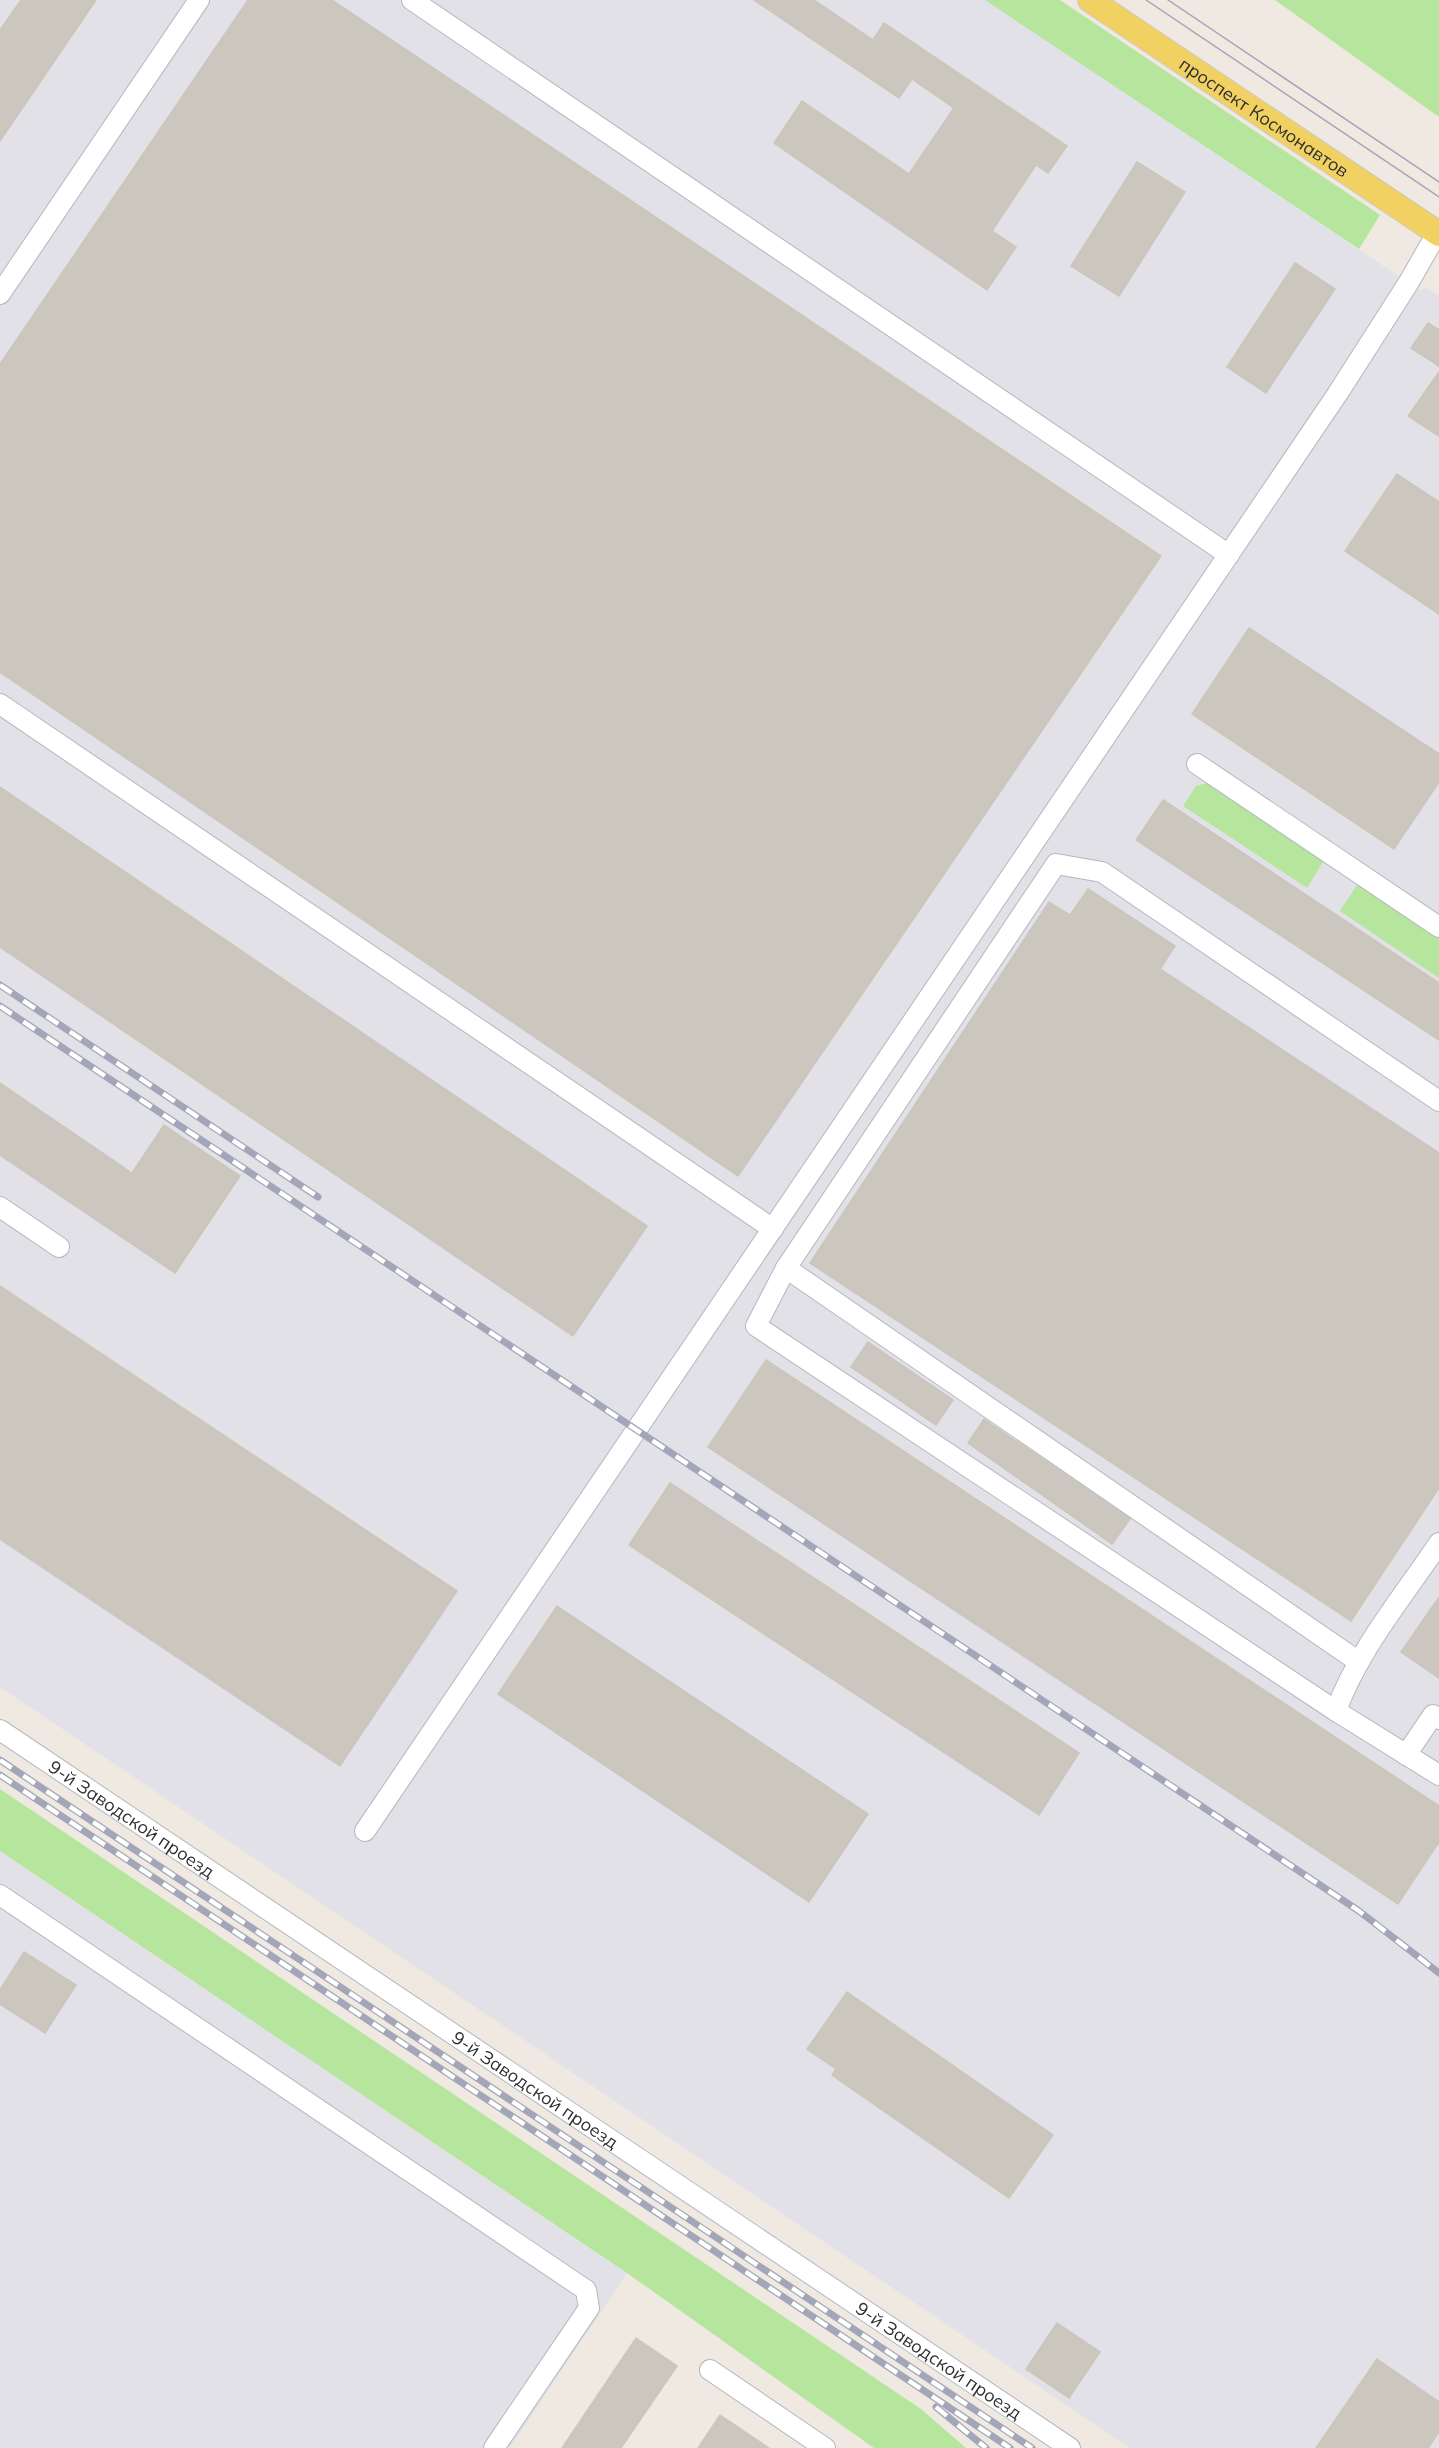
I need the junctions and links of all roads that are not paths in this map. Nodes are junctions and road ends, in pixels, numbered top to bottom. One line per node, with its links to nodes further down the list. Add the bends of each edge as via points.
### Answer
1 (199, 0): 5 (lane)
2 (412, 0): 6 (lane)
3 (1090, 0): 4 (main road, проспект Космонавтов)
4 (1438, 234): 6 (lane)
5 (0, 294)
6 (1229, 555): 12 (lane)
7 (0, 704): 12 (lane)
8 (1197, 764): 9 (lane)
9 (1439, 927)
10 (1439, 1101): 14 (lane, via 1102,872 1056,864)
11 (0, 1207): 13 (lane)
12 (773, 1229): 22 (lane)
13 (59, 1247)
14 (786, 1268): 16 (lane); 17 (lane, via 756,1326)
15 (1439, 1543): 16 (lane)
16 (1359, 1662): 17 (lane)
17 (1336, 1711): 20 (lane)
18 (1439, 1719): 20 (lane, via 1433,1715)
19 (0, 1730): 27 (lane, 9-й Заводской проезд)
20 (1406, 1755): 21 (lane)
21 (1439, 1775)
22 (364, 1831)
23 (0, 1895): 25 (lane, via 586,2290 589,2308)
24 (710, 2370): 26 (lane)
25 (494, 2448)
26 (825, 2448)
27 (1070, 2448)

